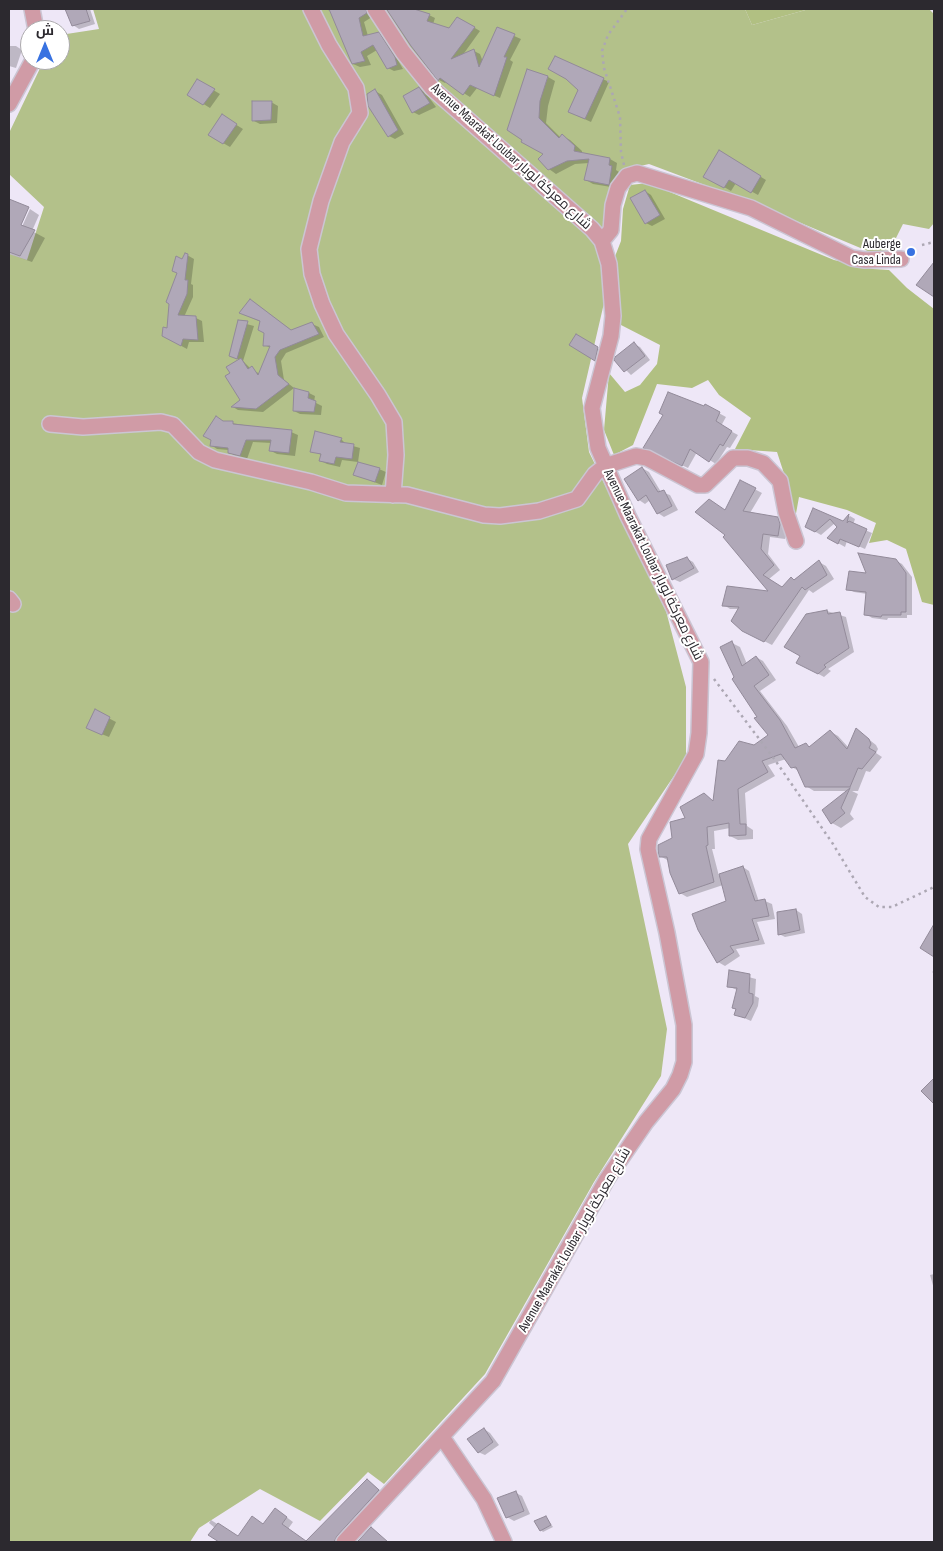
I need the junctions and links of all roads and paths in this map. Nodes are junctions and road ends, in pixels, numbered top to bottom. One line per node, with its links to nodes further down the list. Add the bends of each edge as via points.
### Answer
1 (311, 9): 13 (street, via 356,88 360,113 342,142 321,201 309,249 312,274 336,334 394,422)
2 (375, 9): 7 (street, Avenue Maarakat Loubar شارع معركة لوبار, via 432,88)
3 (627, 9): 6 (path, via 608,35 602,51 604,68 620,117 621,152)
4 (27, 70): 5 (street)
5 (9, 104)
6 (627, 176): 7 (street, via 616,192 611,230); 10 (street, via 644,174 732,201 852,258)
7 (602, 241): 12 (street, Avenue Maarakat Loubar شارع معركة لوبار, via 609,264 613,327 594,397 592,418)
8 (934, 242): 9 (path)
9 (922, 246)
10 (901, 259)
11 (50, 424): 13 (street, via 83,427 161,422 173,425 199,452 215,460 346,493)
12 (605, 466): 13 (street, via 577,499 518,515 484,515 421,498); 14 (street, via 641,457 705,485 733,458 763,463 780,481); 15 (street, Avenue Maarakat Loubar شارع معركة لوبار)
13 (393, 495)
14 (796, 541)
15 (701, 662): 16 (path, via 775,760 865,897 879,907 892,907); 17 (street, Avenue Maarakat Loubar شارع معركة لوبار, via 696,754 649,839 648,849 684,1025 684,1062 680,1075 607,1179 502,1368)
16 (934, 887)
17 (442, 1437): 18 (street, Avenue Maarakat Loubar شارع معركة لوبار); 19 (street, via 484,1499)
18 (344, 1542)
19 (504, 1542)

